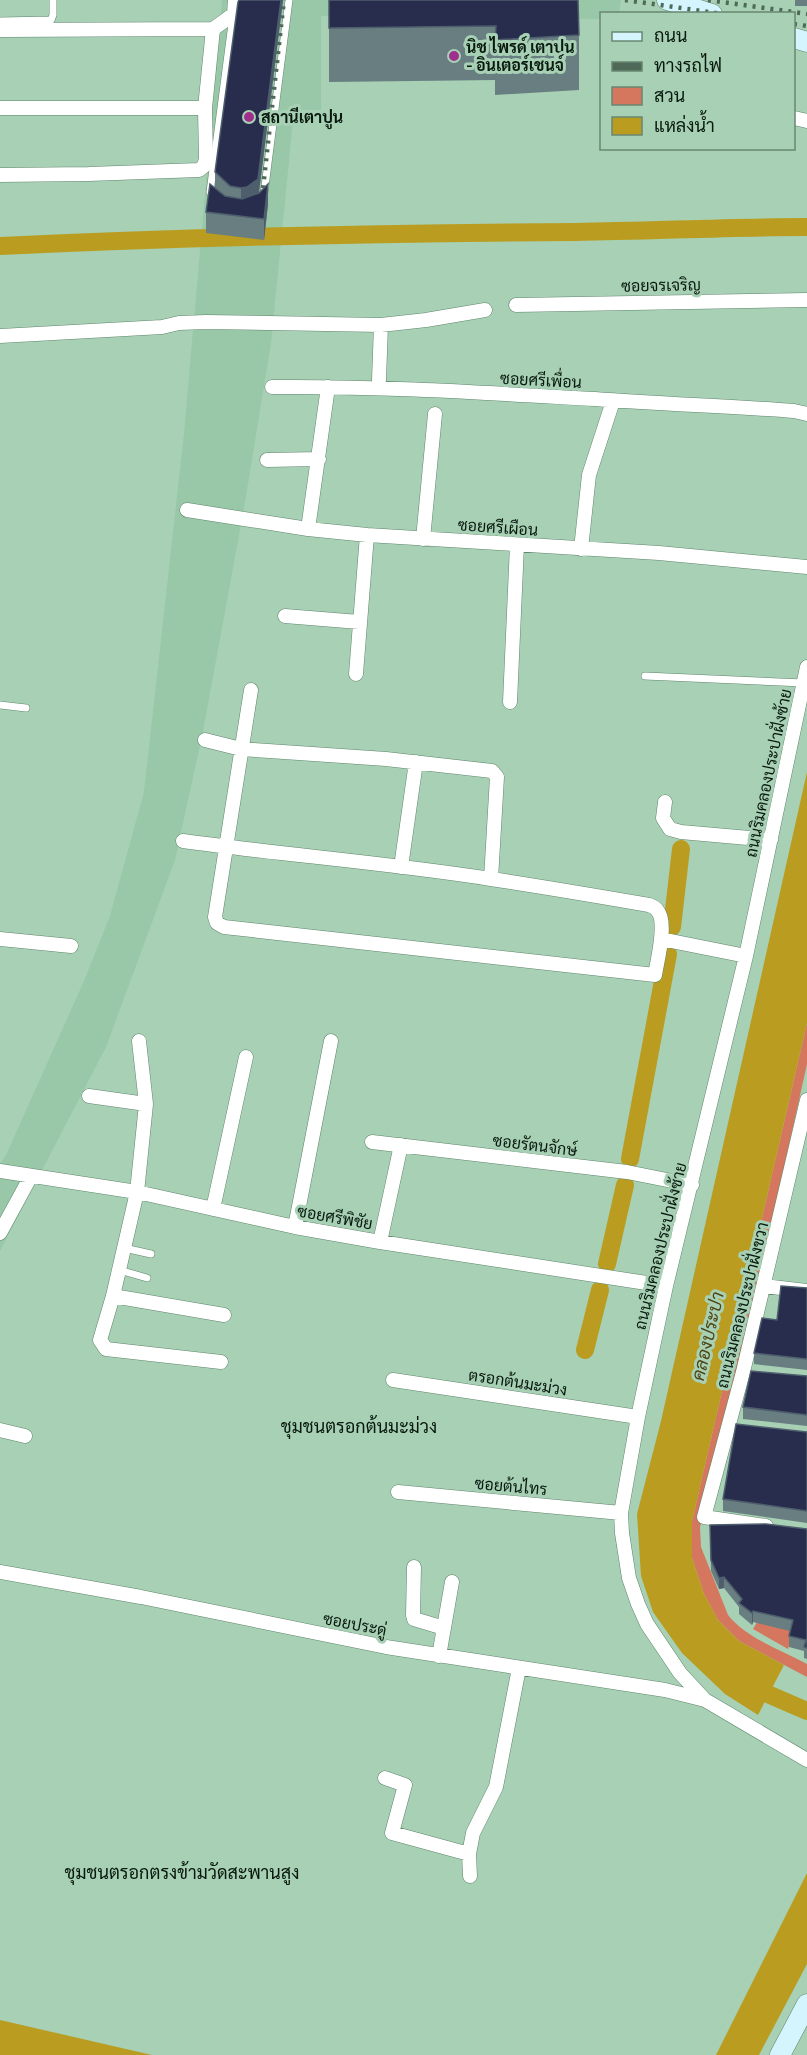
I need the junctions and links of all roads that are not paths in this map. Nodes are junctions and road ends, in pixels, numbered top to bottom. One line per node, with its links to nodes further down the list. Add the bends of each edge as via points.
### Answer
1 (53, 0): 6 (lane, via 51,20)
2 (289, 0): 12 (lane)
3 (668, 0): 5 (main road)
4 (235, 7): 7 (street); 13 (lane, via 209,194)
5 (706, 12)
6 (0, 21)
7 (213, 29): 8 (street); 10 (street)
8 (0, 30)
9 (0, 108): 10 (street)
10 (205, 108): 11 (street, via 206,159 199,170)
11 (0, 175)
12 (263, 202)
13 (214, 203)
14 (807, 300): 15 (street, ซอยจรเจริญ)
15 (516, 305)
16 (484, 310): 17 (street)
17 (381, 325): 18 (street, via 206,322); 19 (street)
18 (0, 336)
19 (379, 380)
20 (272, 387): 21 (street, ซอยศรีเพื่อน)
21 (328, 387): 22 (street, ซอยศรีเพื่อน); 25 (street)
22 (613, 401): 24 (street, ซอยศรีเพื่อน); 32 (street, via 589,475)
23 (435, 414): 30 (street)
24 (807, 414)
25 (319, 459): 26 (street); 28 (street)
26 (267, 460)
27 (187, 510): 28 (street, ซอยศรีเผือน)
28 (308, 530): 29 (street, ซอยศรีเผือน)
29 (367, 535): 30 (street, ซอยศรีเผือน); 35 (street)
30 (423, 539): 31 (street, ซอยศรีเผือน)
31 (517, 545): 32 (street, ซอยศรีเผือน); 41 (street)
32 (581, 549): 33 (street, ซอยศรีเผือน)
33 (807, 567)
34 (285, 616): 35 (street)
35 (359, 622): 37 (street)
36 (807, 666): 39 (street, ถนนริมคลองประปาฝั่งซ้าย)
37 (356, 674)
38 (645, 676): 39 (lane)
39 (804, 683): 48 (street, ถนนริมคลองประปาฝั่งซ้าย)
40 (252, 690): 45 (street)
41 (510, 702)
42 (0, 705): 43 (lane)
43 (26, 708)
44 (205, 740): 45 (street)
45 (241, 749): 46 (street); 50 (street)
46 (416, 762): 51 (street); 52 (street, via 492,771 497,777)
47 (665, 802): 48 (street, via 663,818 675,831)
48 (771, 840): 56 (street, ถนนริมคลองประปาฝั่งซ้าย)
49 (183, 841): 50 (street)
50 (225, 847): 51 (street); 54 (street, via 215,917 224,927 655,975)
51 (401, 867): 52 (street)
52 (491, 879): 54 (street, via 649,904 658,910)
53 (0, 939): 55 (street)
54 (661, 939): 56 (street)
55 (71, 946)
56 (746, 956): 67 (street, ถนนริมคลองประปาฝั่งซ้าย)
57 (139, 1041): 62 (street)
58 (331, 1041): 70 (street)
59 (246, 1057): 69 (street)
60 (89, 1096): 62 (street)
61 (807, 1100): 78 (street, ถนนริมคลองประปาฝั่งขวา)
62 (146, 1104): 68 (street)
63 (372, 1142): 64 (street, ซอยรัตนจักษ์)
64 (401, 1145): 67 (street, ซอยรัตนจักษ์, via 627,1172); 72 (street)
65 (0, 1171): 66 (street, ซอยศรีพิชัย)
66 (31, 1176): 68 (street, ซอยศรีพิชัย); 71 (street)
67 (692, 1185): 77 (street, ถนนริมคลองประปาฝั่งซ้าย)
68 (137, 1192): 69 (street, ซอยศรีพิชัย); 73 (street)
69 (213, 1209): 70 (street, ซอยศรีพิชัย)
70 (295, 1227): 72 (street, ซอยศรีพิชัย)
71 (0, 1233)
72 (380, 1242): 77 (street, ซอยศรีพิชัย)
73 (124, 1248): 74 (lane); 75 (street)
74 (151, 1254)
75 (119, 1270): 76 (lane); 80 (street)
76 (147, 1278)
77 (666, 1286): 84 (street, ถนนริมคลองประปาฝั่งซ้าย)
78 (764, 1286): 79 (street); 89 (street, ถนนริมคลองประปาฝั่งขวา, via 734,1427 704,1517)
79 (807, 1291)
80 (113, 1296): 81 (street); 82 (street, via 100,1340 106,1349)
81 (224, 1315)
82 (221, 1362)
83 (393, 1380): 84 (street, ตรอกต้นมะม่วง)
84 (638, 1417): 88 (street, ถนนริมคลองประปาฝั่งซ้าย)
85 (0, 1430): 86 (street)
86 (25, 1436)
87 (398, 1492): 88 (street, ซอยต้นไทร)
88 (621, 1513): 96 (street, ถนนริมคลองประปาฝั่งซ้าย, via 629,1578 647,1624 680,1673)
89 (774, 1528)
90 (414, 1567): 93 (street, via 413,1617)
91 (0, 1572): 94 (street, ซอยประดู่)
92 (452, 1582): 93 (street)
93 (444, 1628): 94 (street)
94 (440, 1656): 95 (street, ซอยประดู่)
95 (519, 1668): 96 (street, ซอยประดู่, via 665,1690); 99 (street, via 496,1786 473,1833)
96 (705, 1700): 97 (street, ถนนริมคลองประปาฝั่งซ้าย)
97 (807, 1760)
98 (385, 1778): 99 (street, via 405,1785 392,1833)
99 (469, 1854): 100 (street)
100 (471, 1876)
101 (807, 2004): 102 (main road)
102 (780, 2055)

